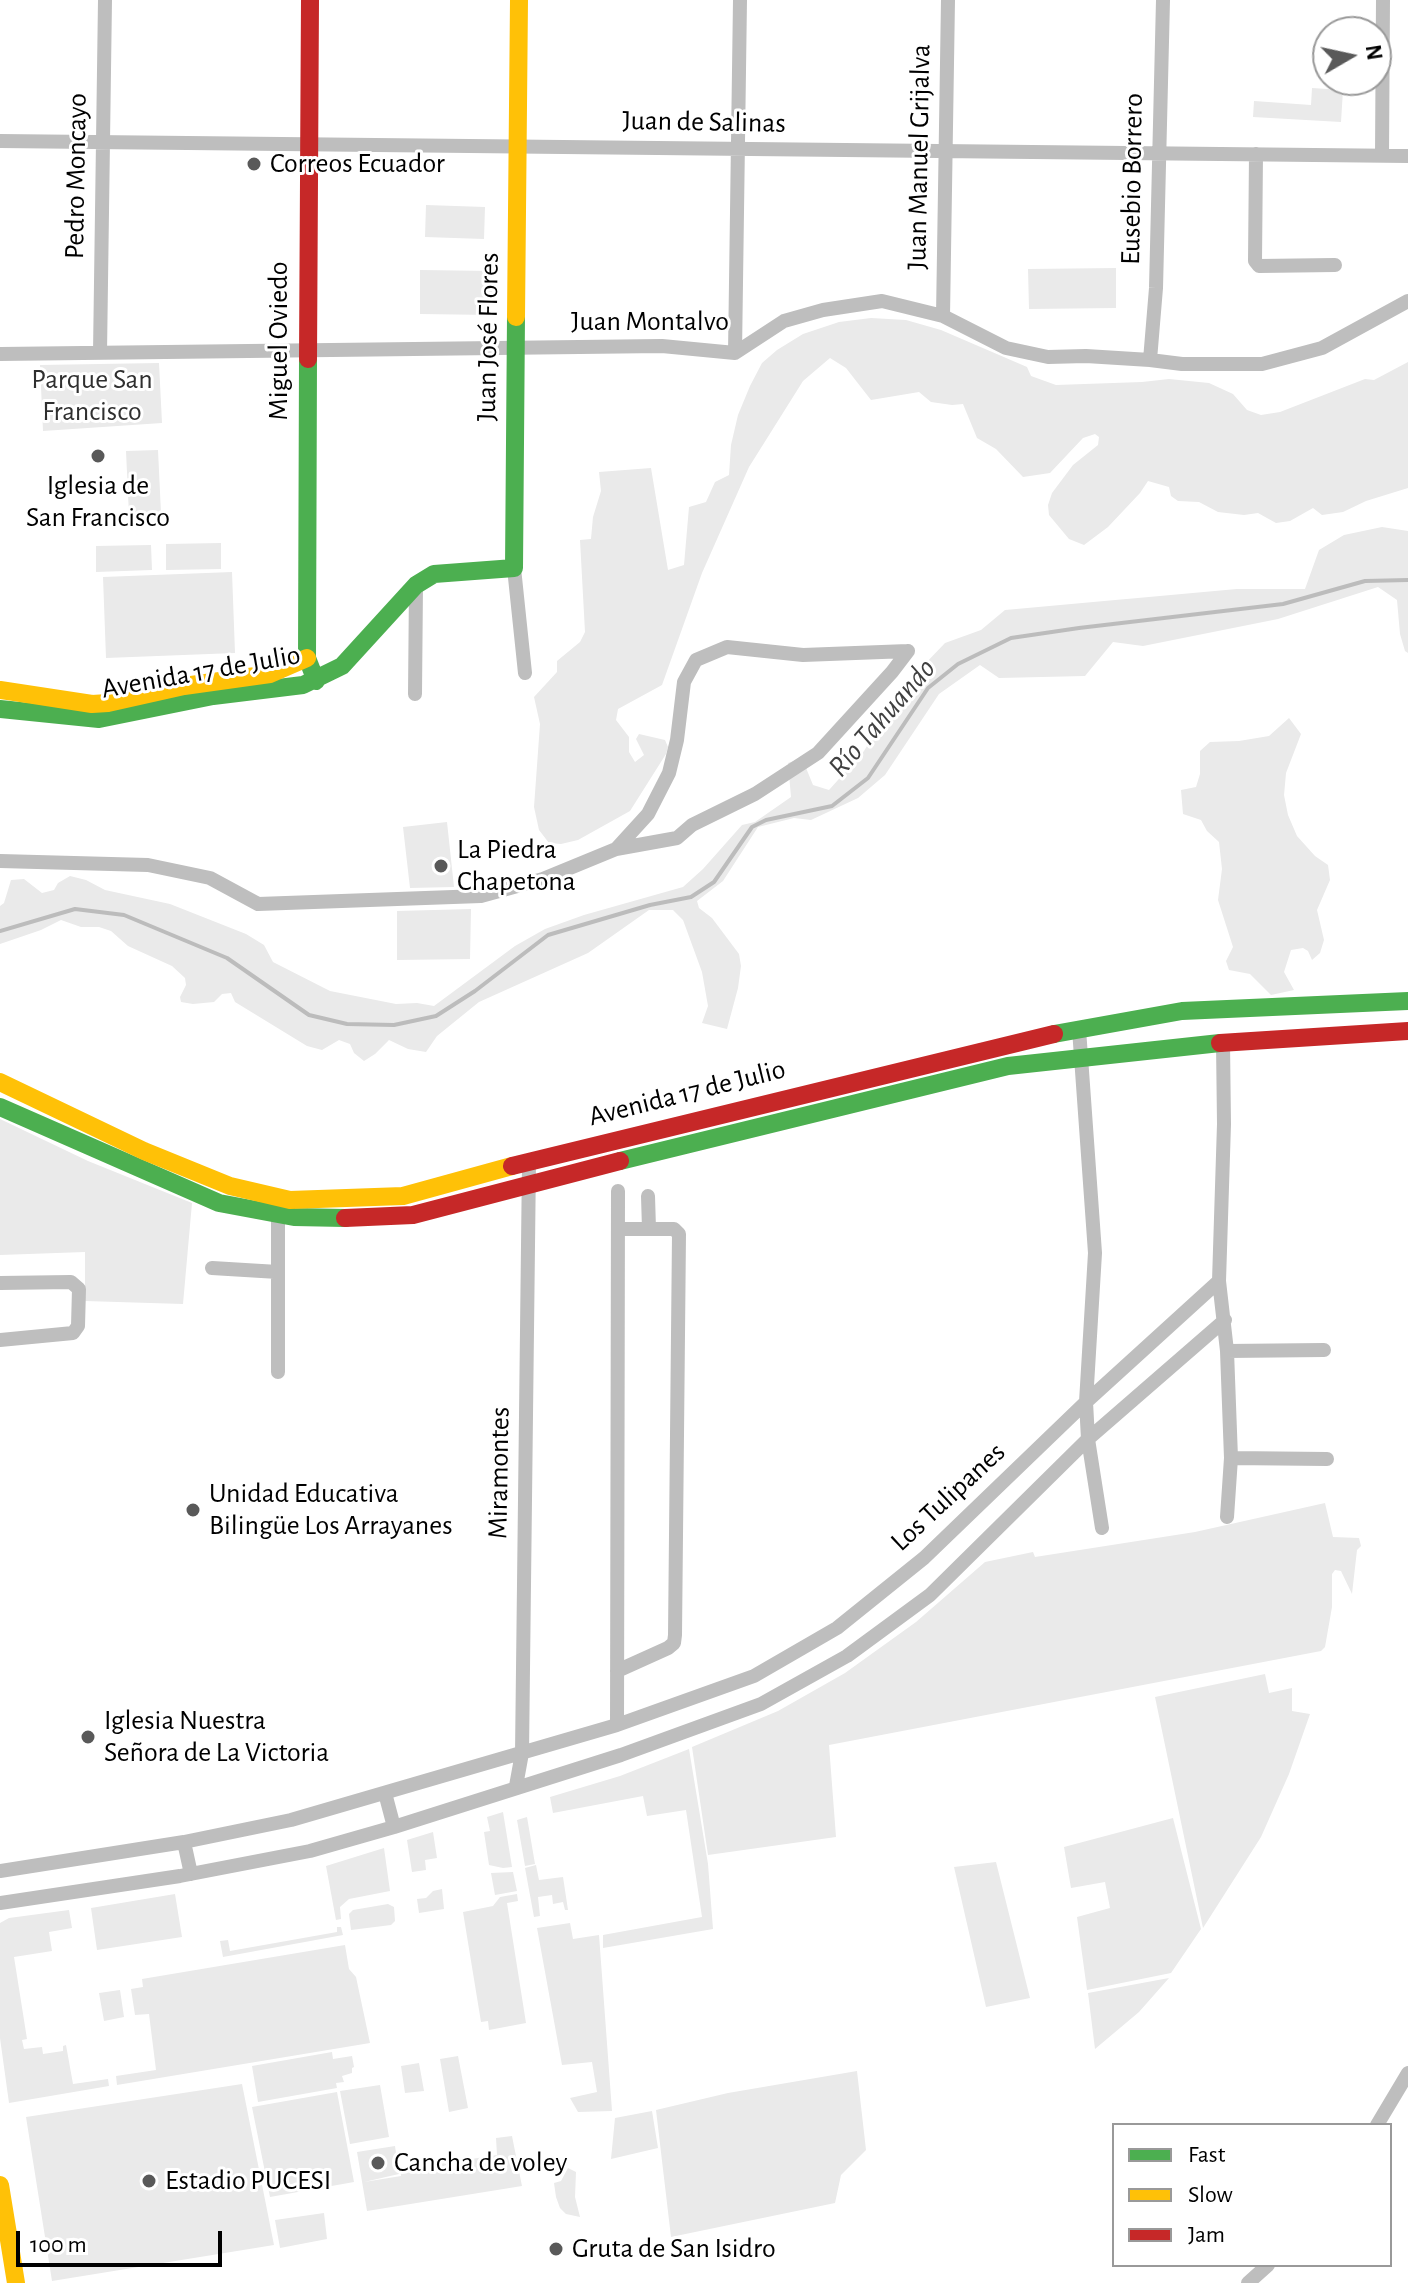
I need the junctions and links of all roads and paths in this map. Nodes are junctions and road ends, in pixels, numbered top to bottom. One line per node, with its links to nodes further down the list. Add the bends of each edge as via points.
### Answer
1 (105, 0): 9 (street, Pedro Moncayo)
2 (310, 0): 10 (main road, Miguel Oviedo)
3 (519, 0): 11 (main road, Juan José Flores)
4 (740, 0): 12 (street)
5 (948, 0): 13 (street, Juan Manuel Grijalva)
6 (1163, 0): 14 (street, Eusebio Borrero)
7 (1383, 0): 16 (street)
8 (0, 141): 9 (street, Juan de Salinas)
9 (103, 142): 10 (street, Juan de Salinas); 23 (street, Pedro Moncayo)
10 (308, 144): 11 (street, Juan de Salinas); 22 (main road, Miguel Oviedo)
11 (518, 146): 12 (street, Juan de Salinas); 21 (main road, Juan José Flores)
12 (739, 149): 13 (street, Juan de Salinas); 24 (street)
13 (944, 151): 14 (street, Juan de Salinas); 20 (street, Juan Manuel Grijalva)
14 (1159, 153): 15 (street, Juan de Salinas); 26 (street, Eusebio Borrero)
15 (1256, 154): 16 (street, Juan de Salinas); 18 (street, via 1255,261 1259,266)
16 (1382, 155): 17 (street, Juan de Salinas)
17 (1408, 156)
18 (1335, 265)
19 (1408, 301): 26 (street, Juan Montalvo, via 1322,348 1262,364)
20 (943, 316): 24 (street, Juan Montalvo, via 882,301 862,302 784,321); 26 (street, Juan Montalvo, via 1006,348 1048,357)
21 (516, 348): 22 (street, Juan Montalvo); 24 (street, Juan Montalvo, via 662,346); 27 (main road, Juan José Flores)
22 (307, 351): 23 (street, Juan Montalvo); 29 (main road, Miguel Oviedo)
23 (100, 353): 25 (street, Juan Montalvo)
24 (735, 353)
25 (0, 354)
26 (1150, 360)
27 (514, 568): 28 (main road, Avenida 17 de Julio, via 443,571); 30 (street, Juan José Flores)
28 (416, 585): 31 (main road, Avenida 17 de Julio, via 342,666); 33 (street)
29 (307, 658): 31 (main road, Miguel Oviedo); 32 (main road, Avenida 17 de Julio, via 270,674 108,703)
30 (525, 673)
31 (316, 681): 34 (main road, Avenida 17 de Julio, via 108,718)
32 (0, 690)
33 (415, 694)
34 (0, 709)
35 (616, 849): 35 (street, via 648,814 669,773 684,682 696,660 727,647 803,655 908,651 818,753 677,838); 36 (street, via 543,879 481,896 317,904 258,904 210,878 148,865)
36 (0, 861)
37 (1408, 1001): 38 (main road, Avenida 17 de Julio, via 1182,1011)
38 (1079, 1029): 41 (street); 44 (main road, Avenida 17 de Julio)
39 (1408, 1031): 40 (main road, Avenida 17 de Julio)
40 (1223, 1043): 41 (main road, Avenida 17 de Julio); 53 (street)
41 (1080, 1059): 45 (main road, Avenida 17 de Julio, via 1008,1066); 60 (street, via 1095,1253)
42 (0, 1082): 44 (main road, Avenida 17 de Julio, via 215,1180 290,1200 403,1196)
43 (0, 1107): 48 (main road, Avenida 17 de Julio, via 196,1195)
44 (529, 1161): 45 (street, Miramontes)
45 (529, 1183): 48 (main road, Avenida 17 de Julio, via 413,1215); 68 (street, Miramontes)
46 (618, 1191): 49 (street)
47 (648, 1196): 50 (street)
48 (278, 1214): 52 (street)
49 (618, 1229): 50 (street); 66 (street)
50 (649, 1229): 66 (street, via 674,1229 679,1234 675,1635 668,1648)
51 (212, 1268): 52 (street)
52 (278, 1272): 59 (street)
53 (1219, 1281): 55 (street); 60 (street, Los Tulipanes)
54 (0, 1283): 56 (street, via 71,1282 79,1289 78,1326 73,1333)
55 (1225, 1320): 58 (street); 61 (street, Los Tulipanes)
56 (0, 1340)
57 (1324, 1350): 58 (street)
58 (1227, 1351): 62 (street)
59 (278, 1372)
60 (1086, 1402): 61 (street); 67 (street, Los Tulipanes, via 924,1558 837,1628 754,1676)
61 (1088, 1439): 65 (street); 69 (street, Los Tulipanes, via 930,1595 847,1656 761,1704)
62 (1231, 1458): 63 (street); 64 (street)
63 (1327, 1459)
64 (1227, 1517)
65 (1102, 1528)
66 (617, 1671): 67 (street)
67 (617, 1725): 68 (street, Los Tulipanes)
68 (522, 1753): 69 (street, Miramontes); 70 (street, Los Tulipanes)
69 (516, 1786): 71 (street, Los Tulipanes)
70 (385, 1793): 71 (street); 72 (street, Los Tulipanes)
71 (394, 1827): 74 (street, Los Tulipanes, via 310,1851)
72 (184, 1842): 73 (street, Los Tulipanes); 74 (street)
73 (0, 1871)
74 (191, 1874): 75 (street, Los Tulipanes)
75 (0, 1903)
76 (1408, 2073): 77 (street)
77 (1378, 2123)
78 (0, 2185): 80 (main road)
79 (1266, 2267): 81 (street)
80 (16, 2283)
81 (1248, 2283)

